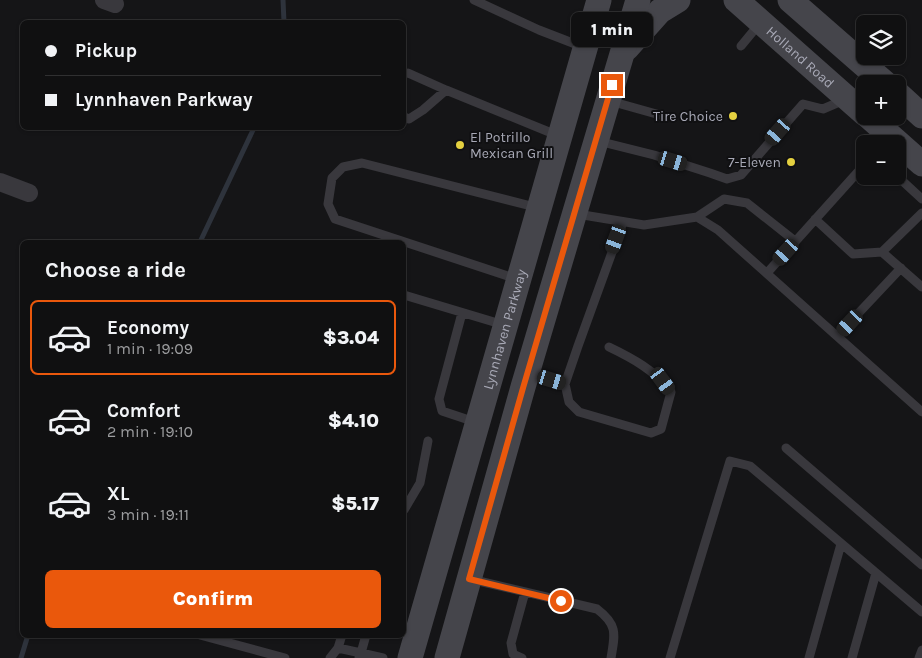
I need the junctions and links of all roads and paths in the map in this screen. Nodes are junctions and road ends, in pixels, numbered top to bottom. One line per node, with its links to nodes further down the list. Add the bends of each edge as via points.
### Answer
1 (474, 0): 9 (lane)
2 (600, 0): 9 (main road, Lynnhaven Parkway)
3 (638, 0): 10 (main road)
4 (678, 0): 10 (main road, via 660,11)
5 (736, 0): 7 (main road, Holland Road)
6 (790, 0): 12 (main road)
7 (761, 22): 8 (lane); 16 (main road, Holland Road)
8 (741, 46)
9 (585, 48): 21 (main road, Lynnhaven Parkway)
10 (622, 54): 14 (main road)
11 (406, 74): 13 (lane)
12 (876, 75)
13 (446, 90): 19 (lane, via 423,110); 21 (lane)
14 (607, 100): 17 (lane); 22 (main road)
15 (906, 101): 18 (main road)
16 (856, 106): 22 (lane, via 822,109 803,104 740,175 727,179)
17 (660, 115)
18 (922, 116)
19 (406, 118)
20 (878, 125): 23 (main road)
21 (560, 136): 29 (main road, Lynnhaven Parkway)
22 (596, 140): 31 (main road)
23 (922, 164)
24 (856, 174): 33 (lane)
25 (0, 182): 27 (street)
26 (906, 184): 28 (lane)
27 (29, 193)
28 (922, 199)
29 (539, 208): 35 (lane, via 362,163 343,167 332,178 328,204 335,219); 41 (main road, Lynnhaven Parkway)
30 (922, 213): 38 (lane)
31 (575, 214): 34 (lane); 48 (main road)
32 (697, 217): 34 (lane, via 644,225); 36 (lane, via 724,198 747,203); 40 (lane, via 718,230)
33 (815, 219): 36 (lane); 38 (lane, via 853,254)
34 (623, 222): 49 (lane)
35 (398, 240)
36 (795, 241): 40 (lane)
37 (406, 243): 41 (lane)
38 (882, 252): 39 (lane)
39 (900, 268): 42 (lane); 46 (lane)
40 (766, 273): 46 (lane)
41 (519, 280): 45 (main road, Lynnhaven Parkway)
42 (920, 283)
43 (406, 296): 44 (lane)
44 (462, 312): 45 (lane); 51 (lane, via 439,399 442,411)
45 (506, 326): 51 (main road, Lynnhaven Parkway)
46 (837, 336): 50 (lane)
47 (609, 347): 49 (lane, via 631,357 663,381 671,392 661,429 651,433 579,412 569,402)
48 (528, 373): 49 (lane); 58 (main road)
49 (565, 384)
50 (922, 412)
51 (478, 422): 71 (main road, Lynnhaven Parkway)
52 (428, 441): 54 (lane, via 420,483)
53 (786, 448): 56 (lane)
54 (406, 507)
55 (841, 544): 57 (lane); 74 (lane, via 750,466 730,461); 75 (lane)
56 (922, 565)
57 (876, 573): 60 (lane); 76 (lane)
58 (469, 579): 59 (lane); 72 (main road)
59 (525, 592): 67 (lane, via 511,642); 73 (lane, via 598,609 612,625 615,637)
60 (922, 612)
61 (211, 638): 68 (lane)
62 (341, 638): 64 (lane)
63 (365, 638): 66 (lane)
64 (338, 648): 66 (lane); 69 (lane)
65 (922, 650): 77 (lane)
66 (360, 656): 70 (lane)
67 (515, 657)
68 (284, 658)
69 (330, 658)
70 (383, 658)
71 (410, 658)
72 (447, 658)
73 (612, 658)
74 (670, 658)
75 (809, 658)
76 (852, 658)
77 (919, 658)

